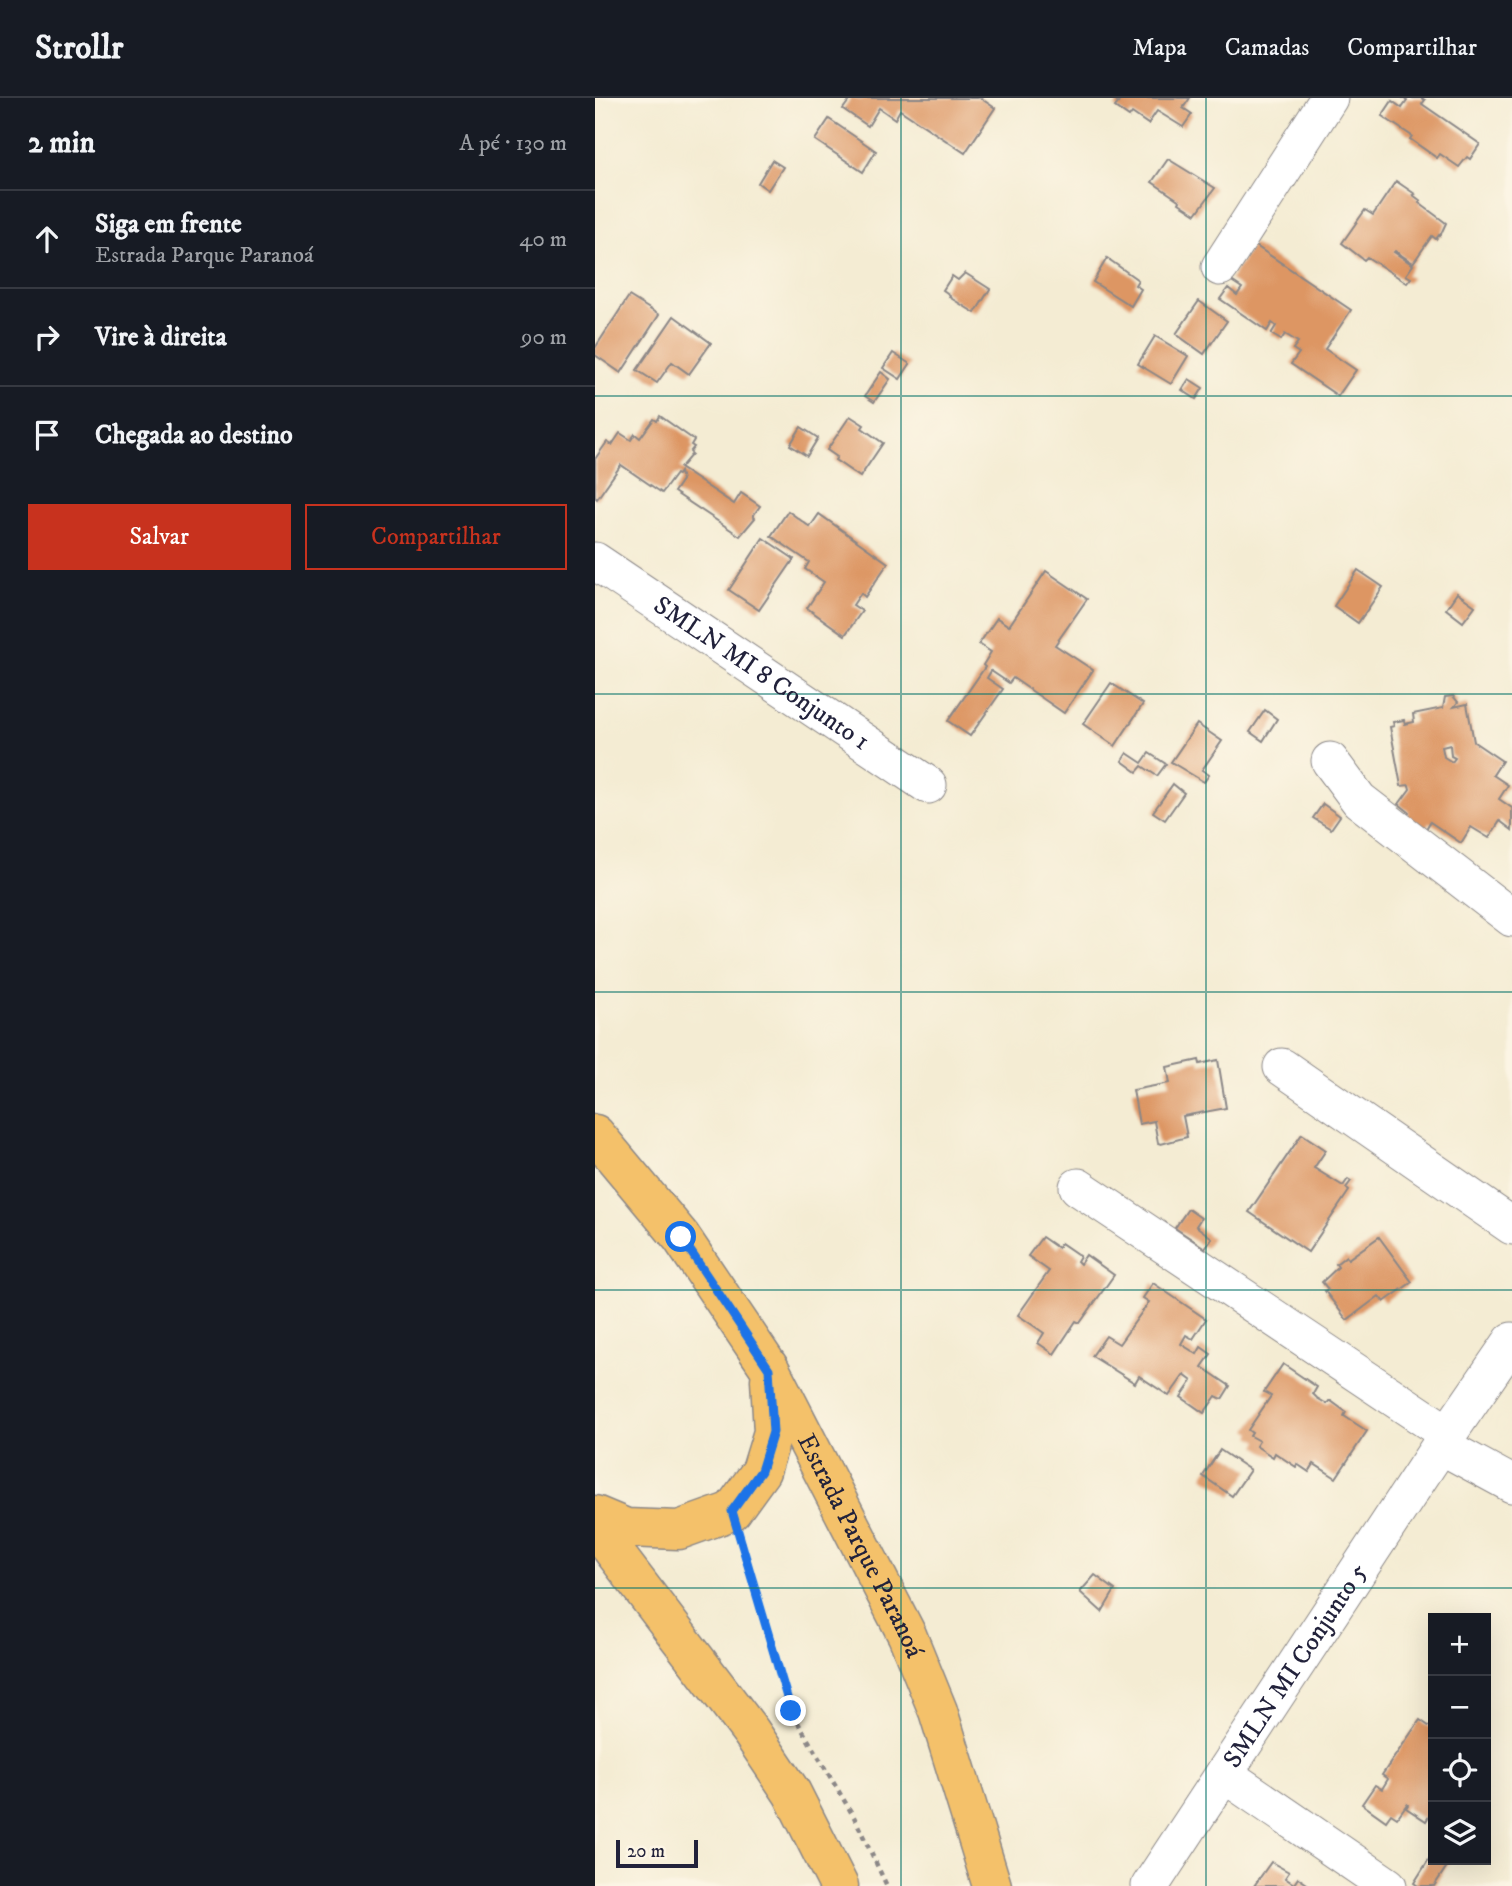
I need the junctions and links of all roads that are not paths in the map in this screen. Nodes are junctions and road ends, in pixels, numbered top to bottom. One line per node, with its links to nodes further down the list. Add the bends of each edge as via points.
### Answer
1 (1329, 98): 2 (street)
2 (1220, 267)
3 (595, 561): 5 (street, SMLN MI 8 Conjunto 1)
4 (1330, 761): 6 (street, via 1359,800)
5 (928, 785)
6 (1512, 918)
7 (1282, 1067): 10 (street)
8 (595, 1134): 12 (main road, Estrada Parque Paranoá, via 681,1237)
9 (1078, 1187): 13 (street)
10 (1512, 1227)
11 (1512, 1341): 13 (street, SMLN MI Conjunto 5)
12 (769, 1369): 15 (main road, via 773,1432 761,1471 732,1511 679,1530 626,1528); 19 (main road, Estrada Parque Paranoá, via 907,1635 938,1711)
13 (1444, 1439): 14 (street); 17 (street, SMLN MI Conjunto 5)
14 (1512, 1484)
15 (595, 1515)
16 (595, 1527): 18 (main road, via 751,1732 785,1783)
17 (1224, 1774): 20 (street, SMLN MI Conjunto 5); 21 (street)
18 (839, 1886)
19 (992, 1886)
20 (1150, 1886)
21 (1388, 1886)

